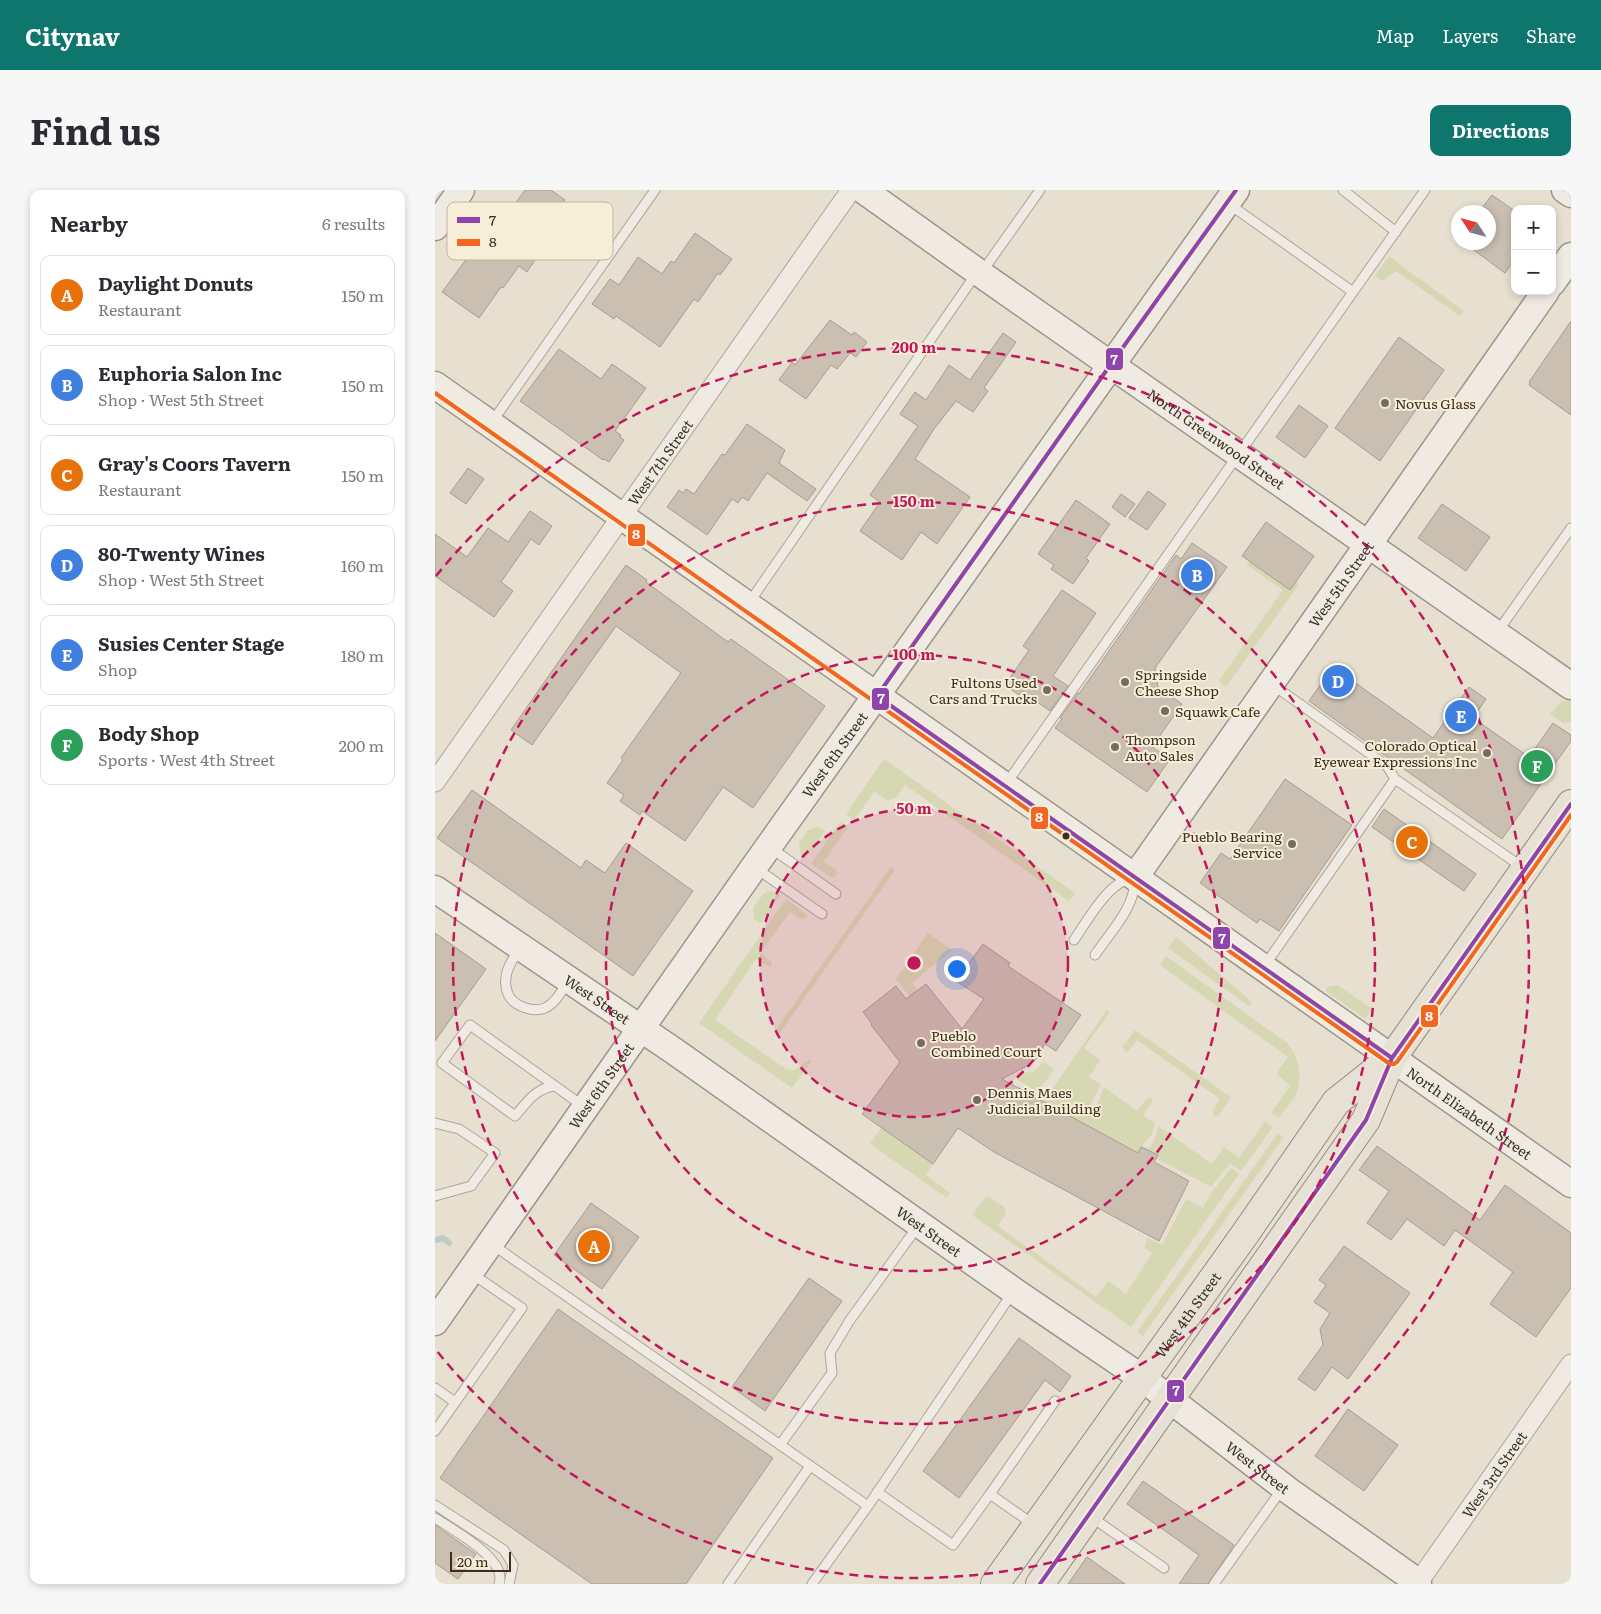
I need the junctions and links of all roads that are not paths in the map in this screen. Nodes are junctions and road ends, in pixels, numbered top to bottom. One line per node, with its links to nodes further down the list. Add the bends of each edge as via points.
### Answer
1 (461, 190): 11 (street)
2 (655, 190): 15 (lane)
3 (851, 190): 26 (street, West 7th Street)
4 (863, 190): 18 (street, North Greenwood Street)
5 (1040, 190): 18 (lane)
6 (1343, 190): 14 (lane)
7 (1425, 190): 14 (lane)
8 (1565, 190): 9 (street)
9 (1571, 194)
10 (1231, 196): 20 (lane); 22 (street, West 6th Street)
11 (453, 202)
12 (447, 210): 13 (street)
13 (435, 227)
14 (1396, 232): 20 (lane)
15 (613, 250)
16 (1571, 256): 19 (street)
17 (606, 260): 24 (lane)
18 (979, 273): 22 (street, North Greenwood Street); 29 (lane, via 883,407)
19 (1556, 277)
20 (1353, 292): 25 (lane)
21 (1543, 295): 28 (street, West 5th Street)
22 (1111, 364): 25 (street, North Greenwood Street); 33 (street, West 6th Street)
23 (435, 385): 24 (street, North Elizabeth Street)
24 (491, 424): 26 (street, North Elizabeth Street)
25 (1239, 453): 28 (street, North Greenwood Street); 36 (lane)
26 (621, 517): 29 (street, North Elizabeth Street); 35 (street, West 7th Street)
27 (1571, 528): 30 (lane)
28 (1369, 544): 30 (street, North Greenwood Street); 31 (street, West 5th Street)
29 (748, 606): 33 (street, North Elizabeth Street)
30 (1496, 634): 32 (street, North Greenwood Street)
31 (1271, 684): 34 (lane, via 1387,766); 40 (street, West 5th Street)
32 (1571, 686)
33 (877, 696): 36 (street, North Elizabeth Street); 38 (street, West 6th Street)
34 (1395, 779): 39 (lane); 47 (lane)
35 (435, 782)
36 (1005, 786): 40 (street, North Elizabeth Street)
37 (1571, 804): 39 (main road, West 4th Street)
38 (762, 857): 42 (lane); 43 (lane); 49 (street, West 6th Street)
39 (1525, 869): 50 (main road, West 4th Street)
40 (1135, 877): 44 (lane, via 1113,887); 46 (lane, via 1134,892 1127,909); 47 (street, North Elizabeth Street)
41 (435, 889): 45 (street, West Street)
42 (836, 894)
43 (822, 914)
44 (1074, 940)
45 (520, 947): 48 (street, West Street); 48 (lane, via 505,977 510,997 525,1008 545,1008)
46 (1095, 955)
47 (1263, 967): 50 (street, North Elizabeth Street)
48 (569, 980): 49 (street, West Street)
49 (641, 1029): 52 (street, West 6th Street); 56 (street, West Street)
50 (1392, 1058): 54 (street, North Elizabeth Street); 62 (main road, West 4th Street, via 1336,1102); 64 (main road, West 4th Street, via 1366,1120)
51 (555, 1086): 51 (lane, via 470,1025 442,1063 515,1116 537,1092); 52 (lane)
52 (585, 1108): 57 (street, West 6th Street)
53 (435, 1123): 55 (lane, via 459,1128 495,1153 471,1186)
54 (1571, 1184)
55 (435, 1196)
56 (920, 1224): 59 (street, West Street); 68 (lane, via 850,1320 830,1353 832,1373)
57 (491, 1243): 58 (street, West 6th Street); 68 (lane)
58 (470, 1272): 60 (street, West 6th Street); 66 (lane, via 522,1308)
59 (1014, 1291): 62 (street, West Street); 71 (lane)
60 (436, 1319)
61 (1571, 1364): 79 (street, West 3rd Street)
62 (1142, 1378): 64 (street, West Street); 77 (main road, West 4th Street)
63 (435, 1388): 66 (lane)
64 (1170, 1399): 70 (street, West Street); 75 (main road, West 4th Street)
65 (1055, 1401): 72 (lane)
66 (455, 1402): 67 (lane)
67 (435, 1431)
68 (779, 1444): 69 (lane)
69 (810, 1466): 74 (lane); 82 (lane)
70 (1283, 1486): 79 (street, West Street); 86 (lane)
71 (877, 1492): 72 (lane, via 953,1545); 74 (lane)
72 (990, 1494): 77 (lane)
73 (435, 1505): 81 (lane, via 504,1550 513,1565)
74 (868, 1506): 83 (lane)
75 (1088, 1515): 78 (lane); 85 (main road, West 4th Street)
76 (435, 1518): 80 (lane, via 486,1552 497,1565 501,1579)
77 (1036, 1526): 84 (main road, West 4th Street)
78 (1164, 1568)
79 (1417, 1583)
80 (499, 1584)
81 (509, 1584)
82 (728, 1584)
83 (812, 1584)
84 (995, 1584)
85 (1041, 1584)
86 (1214, 1584)

